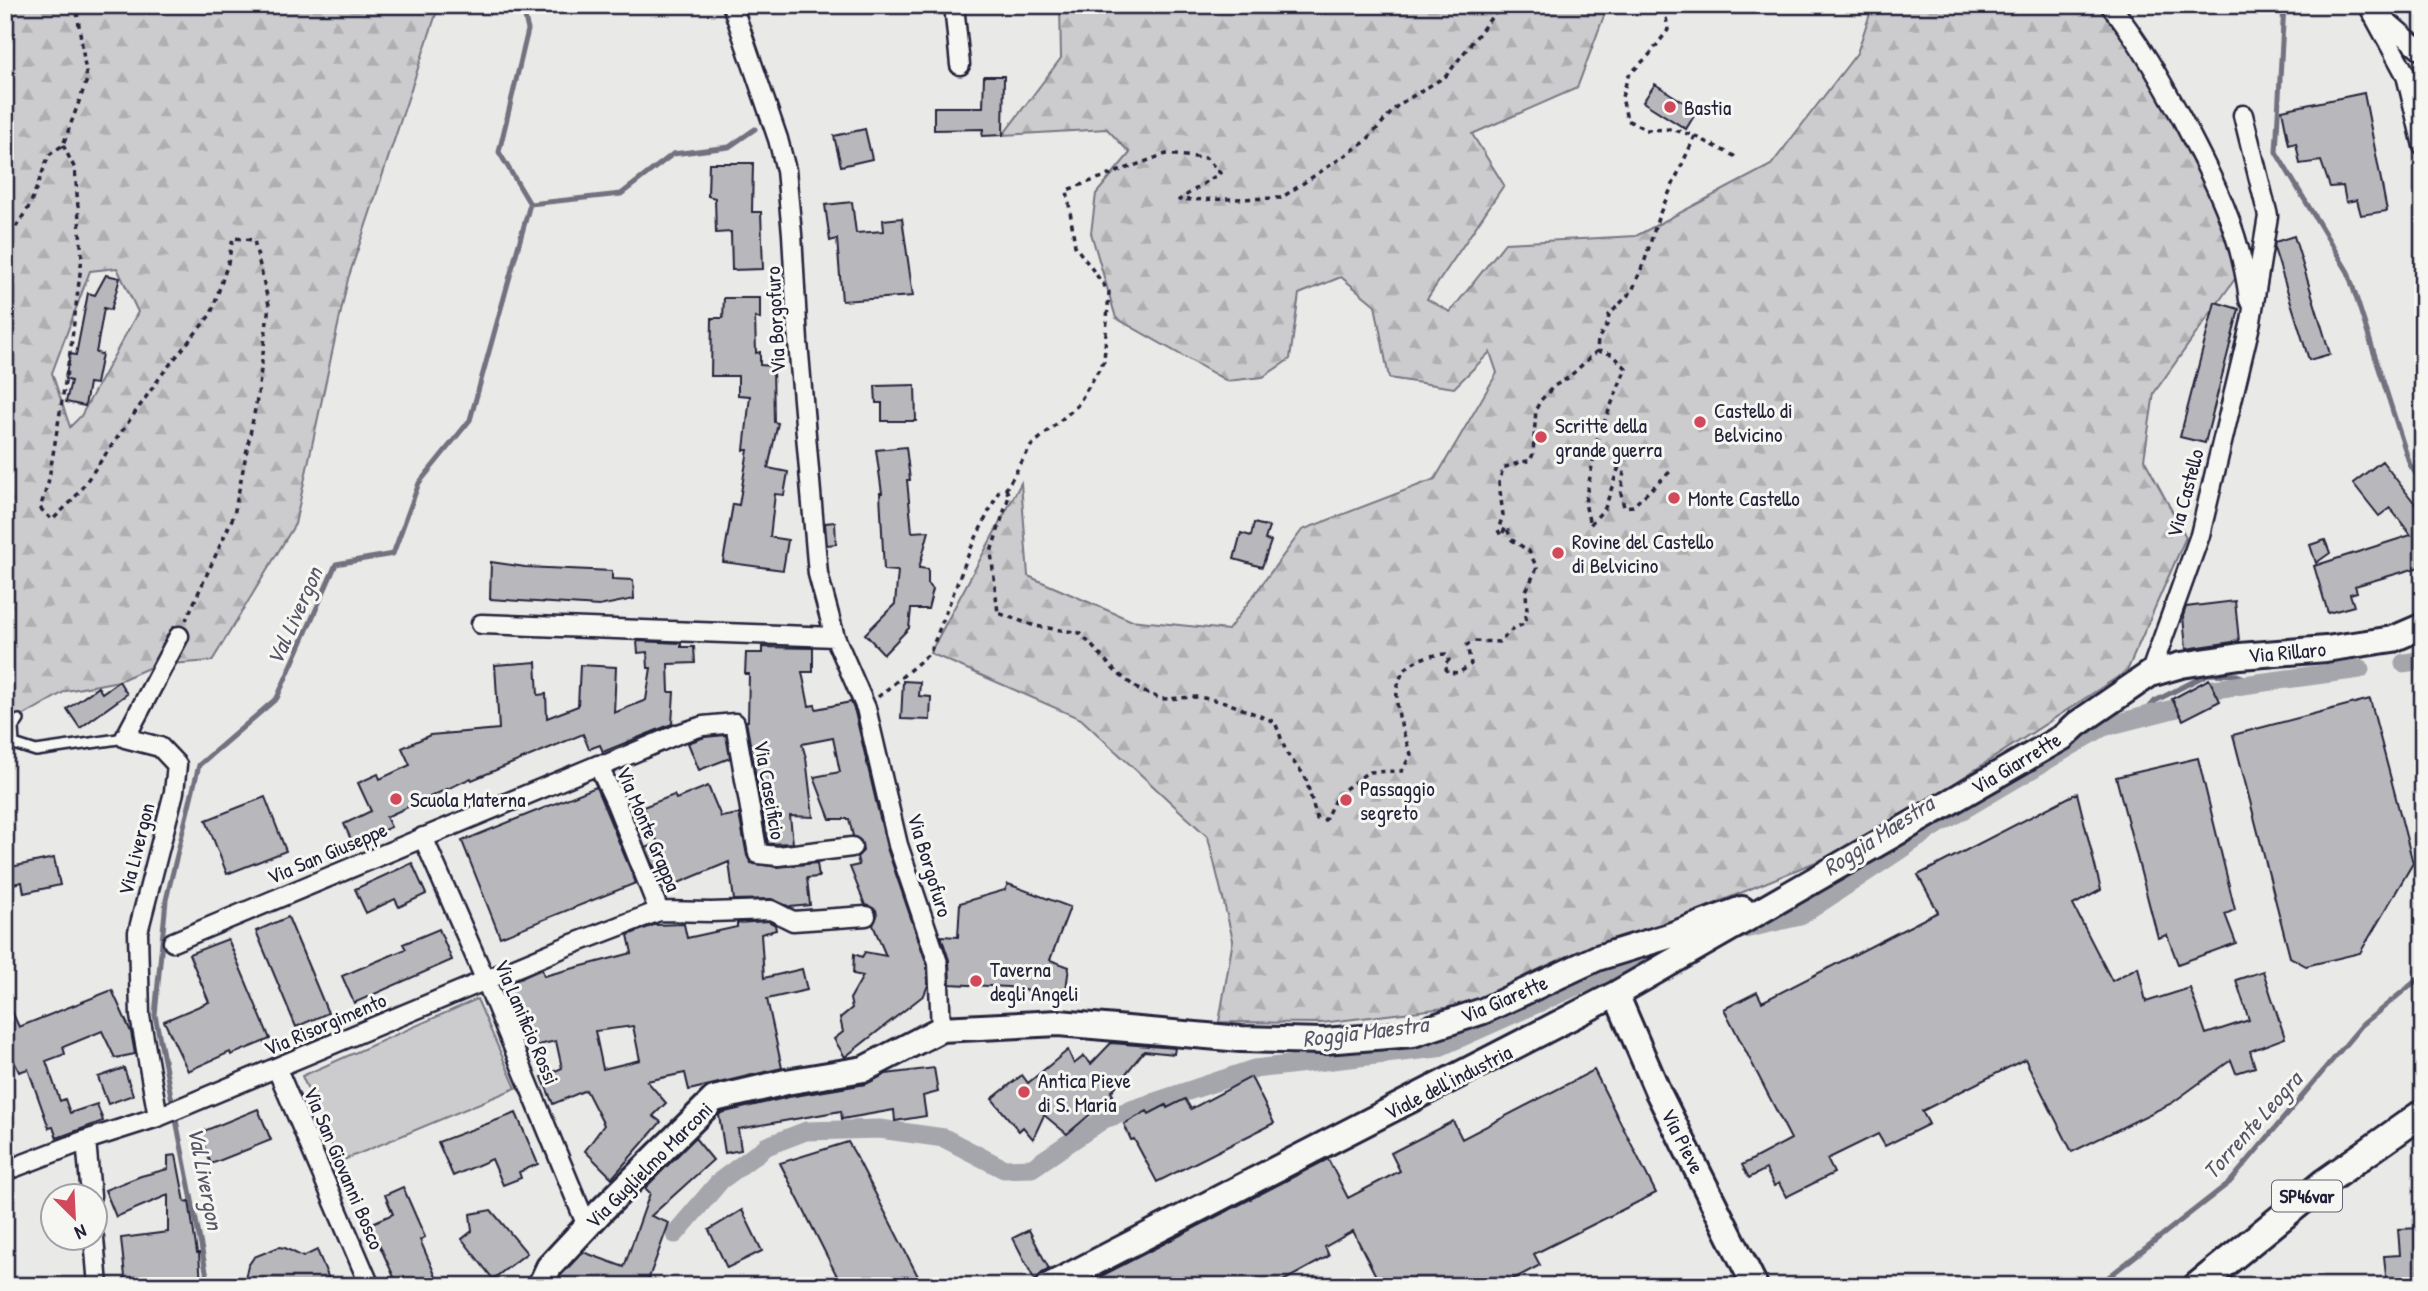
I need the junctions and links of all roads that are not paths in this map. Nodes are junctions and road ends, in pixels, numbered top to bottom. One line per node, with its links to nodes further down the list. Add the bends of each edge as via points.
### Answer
1 (732, 5): 13 (street, Via Borgofuro, via 786,170 818,574)
2 (954, 5): 6 (street)
3 (2110, 5): 9 (street, Via Castello, via 2132,33 2215,182 2237,237)
4 (2368, 5): 5 (street); 8 (street, via 2406,75)
5 (2423, 52)
6 (960, 65)
7 (2243, 115): 9 (street, Via Castello, via 2268,216)
8 (2423, 146)
9 (2251, 321): 14 (street, Via Castello, via 2200,535)
10 (481, 624): 13 (street)
11 (2423, 626): 14 (street, Via Rillaro, via 2393,639 2240,656)
12 (179, 636): 17 (street)
13 (835, 637): 28 (street, Via Borgofuro, via 866,708 898,845 938,963)
14 (2150, 674): 21 (street, Via Giarrette, via 2063,737)
15 (19, 720): 17 (lane, via 13,728 13,744 36,751)
16 (735, 723): 18 (street, Via San Giuseppe, via 703,726); 20 (street, Via Caseificio, via 758,854 779,856)
17 (125, 738): 31 (street, Via Livergon, via 160,747 177,765 138,932 140,1016)
18 (598, 765): 19 (street, Via San Giuseppe); 23 (street, Via Monte Grappa)
19 (423, 837): 25 (street, Via San Giuseppe); 26 (street, Via Lanificio Rossi)
20 (852, 847)
21 (1840, 865): 22 (street, Viale dell'industria)
22 (1802, 887): 27 (street, Viale dell'industria); 28 (street, Via Giarette, via 1597,958 1483,1011 1413,1034 1324,1041 1241,1039 1059,1023)
23 (659, 911): 24 (street, via 771,910 793,921); 26 (street, Via Risorgimento)
24 (866, 916)
25 (173, 942)
26 (485, 981): 29 (street, Via Risorgimento); 35 (street, Via Lanificio Rossi)
27 (1616, 994): 40 (street, Viale dell'industria); 41 (street, Via Pieve, via 1658,1092)
28 (941, 1029): 35 (street, Via Guglielmo Marconi, via 864,1069 714,1099)
29 (277, 1069): 31 (street, Via Risorgimento); 38 (street, Via San Giovanni Bosco)
30 (2423, 1113): 42 (main road, SP46var, via 2325,1182)
31 (162, 1116): 32 (street, Via Risorgimento)
32 (86, 1140): 33 (street, Via Risorgimento); 34 (street)
33 (5, 1171)
34 (90, 1182)
35 (587, 1226): 39 (street, Via Guglielmo Marconi, via 549,1267)
36 (95, 1252): 37 (street)
37 (98, 1286)
38 (370, 1286)
39 (540, 1286)
40 (1049, 1286)
41 (1755, 1286)
42 (2197, 1286)

